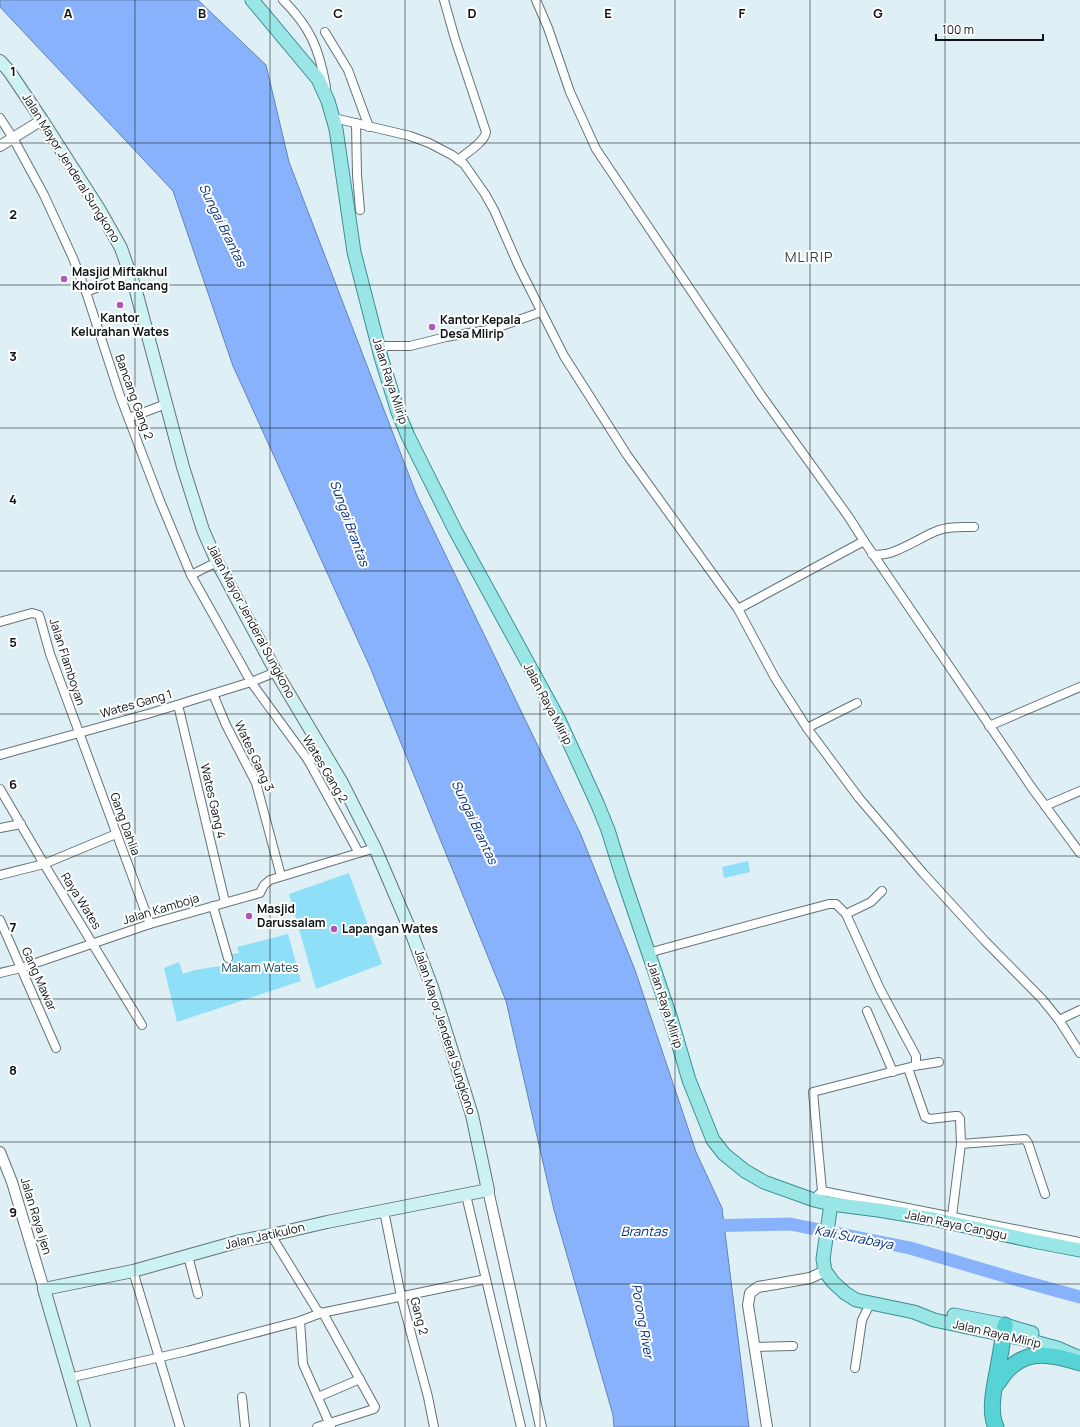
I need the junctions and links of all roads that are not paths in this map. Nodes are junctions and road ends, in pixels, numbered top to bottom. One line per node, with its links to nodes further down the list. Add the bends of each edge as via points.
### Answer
1 (252, 0): 7 (main road, Jalan Raya Mlirip, via 318,79)
2 (284, 0): 7 (street, via 311,35 321,61)
3 (444, 0): 15 (street, via 459,54 486,132 485,137)
4 (536, 0): 24 (street, via 570,92 596,149 757,389)
5 (325, 32): 12 (street, via 348,70)
6 (0, 61): 10 (main road, Jalan Mayor Jenderal Sungkono)
7 (328, 101): 9 (main road, Jalan Raya Mlirip)
8 (0, 118): 13 (street, Bancang Gang 2)
9 (334, 118): 11 (street); 20 (main road, Jalan Raya Mlirip, via 354,252)
10 (42, 120): 13 (street); 17 (main road, Jalan Mayor Jenderal Sungkono, via 99,209 121,248)
11 (356, 123): 12 (street); 16 (street, via 356,175)
12 (368, 127): 15 (street, via 430,143)
13 (13, 138): 14 (street); 18 (street, Bancang Gang 2, via 44,195)
14 (0, 146)
15 (458, 160): 19 (street, via 470,172 494,210)
16 (360, 210)
17 (130, 274): 18 (street); 21 (main road, Jalan Mayor Jenderal Sungkono)
18 (86, 292): 22 (street, Bancang Gang 2)
19 (541, 312): 20 (street, via 493,329 410,346); 28 (street, via 564,356 627,455)
20 (378, 346): 61 (main road, Jalan Raya Mlirip, via 408,436 455,530 558,718 596,803 608,830)
21 (166, 404): 22 (street); 26 (main road, Jalan Mayor Jenderal Sungkono, via 187,481)
22 (129, 418): 27 (street, Bancang Gang 2)
23 (974, 527): 25 (street, via 941,529 887,553)
24 (864, 541): 25 (street); 28 (street)
25 (872, 554): 36 (street)
26 (216, 562): 27 (street); 30 (main road, Jalan Mayor Jenderal Sungkono)
27 (191, 575): 31 (street, Bancang Gang 2)
28 (738, 609): 37 (street, via 775,678)
29 (0, 622): 38 (street, Jalan Flamboyan, via 32,613 38,615)
30 (276, 672): 31 (street, Wates Gang 1); 39 (main road, Jalan Mayor Jenderal Sungkono)
31 (251, 682): 33 (street, Wates Gang 1); 41 (street, Wates Gang 2)
32 (1080, 688): 36 (street)
33 (213, 694): 35 (street, Wates Gang 1); 53 (street, Wates Gang 3, via 256,783)
34 (857, 703): 37 (street)
35 (178, 704): 38 (street, Wates Gang 1); 55 (street, Wates Gang 4)
36 (989, 726): 44 (street)
37 (807, 728): 67 (street, via 859,798 923,873)
38 (78, 732): 40 (street, Wates Gang 1); 47 (street, Gang Dahlia)
39 (323, 751): 41 (street); 48 (main road, Jalan Mayor Jenderal Sungkono)
40 (0, 755)
41 (308, 760): 49 (street, Wates Gang 2)
42 (0, 789): 45 (street, Raya Wates)
43 (1080, 792): 44 (street)
44 (1045, 806): 50 (street)
45 (21, 824): 46 (street); 51 (street, Raya Wates)
46 (0, 828)
47 (116, 834): 51 (street); 59 (street, Gang Dahlia)
48 (374, 848): 49 (street, Jalan Kamboja); 76 (main road, Jalan Mayor Jenderal Sungkono, via 412,932 432,987 472,1116)
49 (359, 852): 53 (street, Jalan Kamboja)
50 (1080, 853)
51 (44, 864): 52 (street); 60 (street, Raya Wates)
52 (0, 875)
53 (281, 876): 55 (street, Jalan Kamboja, via 270,880 260,893)
54 (882, 891): 57 (street, via 871,902)
55 (225, 902): 56 (street, Jalan Kamboja)
56 (213, 906): 59 (street, Jalan Kamboja); 62 (street)
57 (846, 914): 61 (street, via 839,905 829,904); 72 (street, via 880,989 916,1056 916,1064)
58 (0, 920): 63 (street, Gang Mawar)
59 (150, 924): 60 (street, Jalan Kamboja)
60 (93, 943): 63 (street, Jalan Kamboja); 68 (street, Raya Wates)
61 (648, 953): 79 (main road, Jalan Raya Mlirip, via 689,1080 713,1140 724,1154 764,1182)
62 (228, 958)
63 (21, 968): 64 (street, Jalan Kamboja); 69 (street, Gang Mawar)
64 (0, 973)
65 (1080, 1010): 67 (street)
66 (867, 1011): 73 (street)
67 (1059, 1020): 70 (street)
68 (142, 1025)
69 (56, 1048)
70 (1080, 1052)
71 (938, 1062): 72 (street)
72 (911, 1067): 73 (street); 74 (street, via 923,1115 930,1119 958,1116)
73 (893, 1072): 79 (street, via 813,1092)
74 (961, 1144): 77 (street, via 1025,1139); 82 (street)
75 (0, 1152): 90 (street, Jalan Raya Ijen, via 12,1182)
76 (488, 1190): 78 (main road, Jalan Jatikulon); 116 (street)
77 (1045, 1194)
78 (466, 1195): 81 (main road, Jalan Jatikulon); 89 (street)
79 (818, 1195): 80 (main road, Jalan Raya Mlirip); 82 (street)
80 (831, 1204): 85 (main road, Jalan Raya Canggu, via 933,1219); 87 (main road)
81 (384, 1211): 83 (main road, Jalan Jatikulon); 92 (street, Gang 2)
82 (952, 1216): 84 (street)
83 (271, 1235): 86 (main road, Jalan Jatikulon); 94 (street, via 317,1310)
84 (1080, 1242)
85 (1080, 1250)
86 (188, 1256): 88 (main road, Jalan Jatikulon); 91 (street)
87 (824, 1265): 93 (main road, Jalan Raya Mlirip, via 833,1282 845,1293); 98 (street, via 810,1278 753,1290 748,1305)
88 (133, 1271): 90 (main road, Jalan Jatikulon); 101 (street)
89 (486, 1279): 92 (street); 115 (street)
90 (44, 1289): 104 (main road)
91 (198, 1294)
92 (401, 1296): 94 (street); 114 (street, Gang 2)
93 (870, 1304): 96 (main road, Jalan Raya Mlirip, via 914,1312 935,1312); 103 (street, via 862,1320)
94 (322, 1313): 95 (street); 105 (street)
95 (300, 1321): 101 (street); 107 (street, via 303,1364)
96 (1004, 1330): 99 (main road, Jalan Raya Mlirip, via 1058,1342); 100 (main road, Jalan Raya Mlirip); 106 (highway)
97 (793, 1346): 98 (street)
98 (754, 1347): 117 (street)
99 (1080, 1351)
100 (1080, 1357)
101 (159, 1358): 104 (street); 111 (street)
102 (1080, 1363): 106 (highway, via 1047,1355 1028,1357 1015,1362 1005,1371)
103 (855, 1368)
104 (69, 1378): 110 (main road)
105 (360, 1379): 107 (street); 109 (street, via 375,1408)
106 (995, 1388): 118 (highway, via 992,1409)
107 (318, 1396): 109 (street)
108 (242, 1397): 112 (street)
109 (331, 1425): 113 (street)
110 (84, 1427)
111 (180, 1427)
112 (245, 1427)
113 (317, 1427)
114 (434, 1427)
115 (521, 1427)
116 (541, 1427)
117 (767, 1427)
118 (996, 1427)

